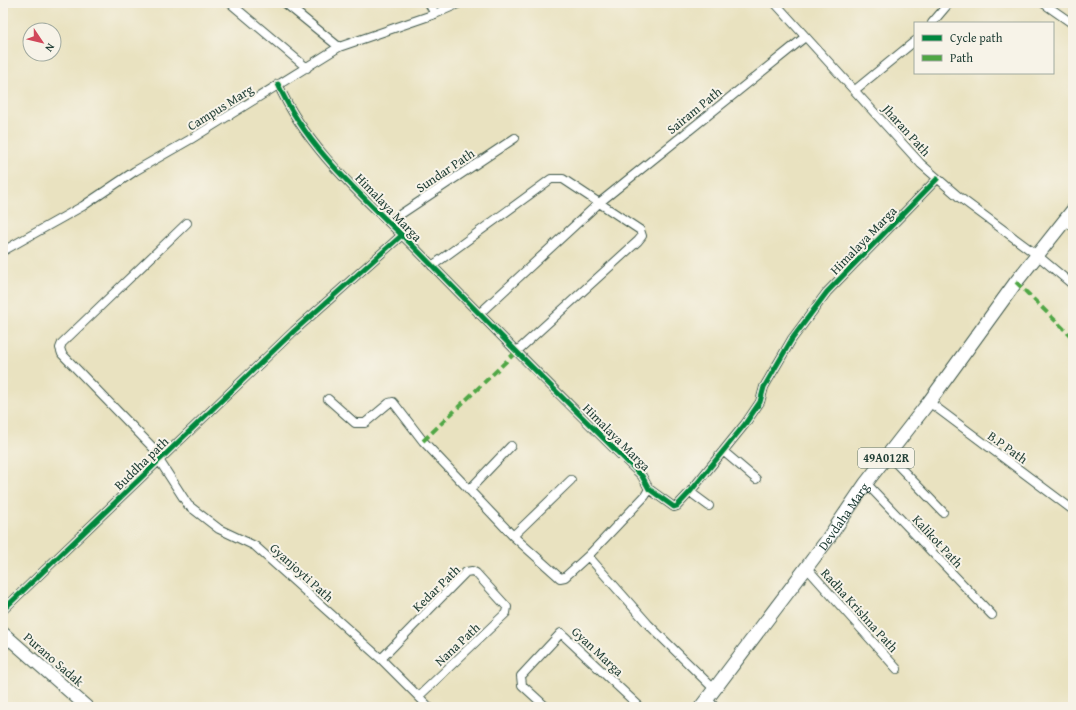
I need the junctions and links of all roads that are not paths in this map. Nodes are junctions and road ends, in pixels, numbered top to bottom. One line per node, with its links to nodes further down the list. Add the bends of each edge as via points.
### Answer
1 (230, 3): 14 (street)
2 (285, 3): 13 (street)
3 (429, 3): 8 (street)
4 (460, 3): 8 (street, Campus Marg)
5 (775, 3): 11 (street, Jharan Path)
6 (949, 3): 9 (street)
7 (1043, 3): 10 (street)
8 (435, 14): 13 (street, Campus Marg)
9 (933, 22)
10 (1073, 24)
11 (805, 37): 16 (street, Jharan Path); 19 (street, Sairam Path)
12 (914, 42): 16 (street)
13 (339, 47): 14 (street, Campus Marg)
14 (307, 68): 15 (street, Campus Marg)
15 (278, 84): 21 (street, Himalaya Marga, via 288,107 316,148); 24 (street, Campus Marg, via 135,171 83,206)
16 (855, 90): 18 (street, Jharan Path, via 921,164)
17 (515, 138): 21 (street, Sundar Path)
18 (937, 178): 25 (street, Jharan Path); 33 (street, Himalaya Marga, via 827,292 792,339 764,387 760,402)
19 (599, 203): 26 (street, via 563,179 551,179); 28 (street, Sairam Path); 29 (street, via 640,230 642,236)
20 (1070, 219): 25 (main road, Devdaha Marg / 49A012R)
21 (389, 222): 23 (street, Himalaya Marga)
22 (187, 223): 35 (street, Gyanjoyti Path, via 62,343 60,348 62,354)
23 (402, 235): 26 (street, Himalaya Marga); 35 (street, Buddha path, via 294,331)
24 (3, 251)
25 (1037, 255): 27 (street, Jharan Path); 31 (main road, Devdaha Marg / 49A012R)
26 (432, 266): 28 (street, Himalaya Marga)
27 (1073, 285)
28 (479, 314): 29 (street, Himalaya Marga)
29 (516, 352): 39 (street, Himalaya Marga, via 642,476)
30 (328, 399): 40 (street, via 355,423 365,422 393,402 423,440)
31 (929, 402): 34 (main road, Devdaha Marg / 49A012R); 43 (street, B.P Path)
32 (511, 446): 40 (street)
33 (723, 451): 36 (street); 41 (street, Himalaya Marga)
34 (888, 455): 38 (main road, Devdaha Marg / 49A012R); 44 (street)
35 (161, 459): 49 (street, Buddha path); 52 (street, Gyanjoyti Path, via 192,509 219,529 255,546)
36 (756, 479)
37 (571, 480): 45 (street)
38 (866, 483): 47 (main road, Devdaha Marg / 49A012R); 50 (street, Kalikot Path)
39 (649, 489): 41 (street, Himalaya Marga, via 674,507); 46 (street)
40 (469, 490): 45 (street)
41 (690, 492): 42 (street)
42 (709, 506)
43 (1073, 510)
44 (943, 512)
45 (513, 536): 46 (street, via 560,578 565,577)
46 (588, 556): 55 (street, via 648,624)
47 (806, 567): 53 (street, Radha Krishna Path); 55 (main road, Devdaha Marg / 49A012R)
48 (507, 607): 52 (street, Kedar Path, via 476,573 466,572); 54 (street, Nana Path, via 502,620)
49 (3, 610)
50 (992, 616)
51 (5, 640): 56 (main road, Purano Sadak)
52 (381, 659): 54 (street, Gyanjoyti Path)
53 (897, 669)
54 (419, 696): 57 (street, Gyanjoyti Path)
55 (709, 701)
56 (87, 707)
57 (430, 707)
58 (546, 707): 59 (street, Gyan Marga, via 522,685 520,676 561,633)
59 (640, 707)

